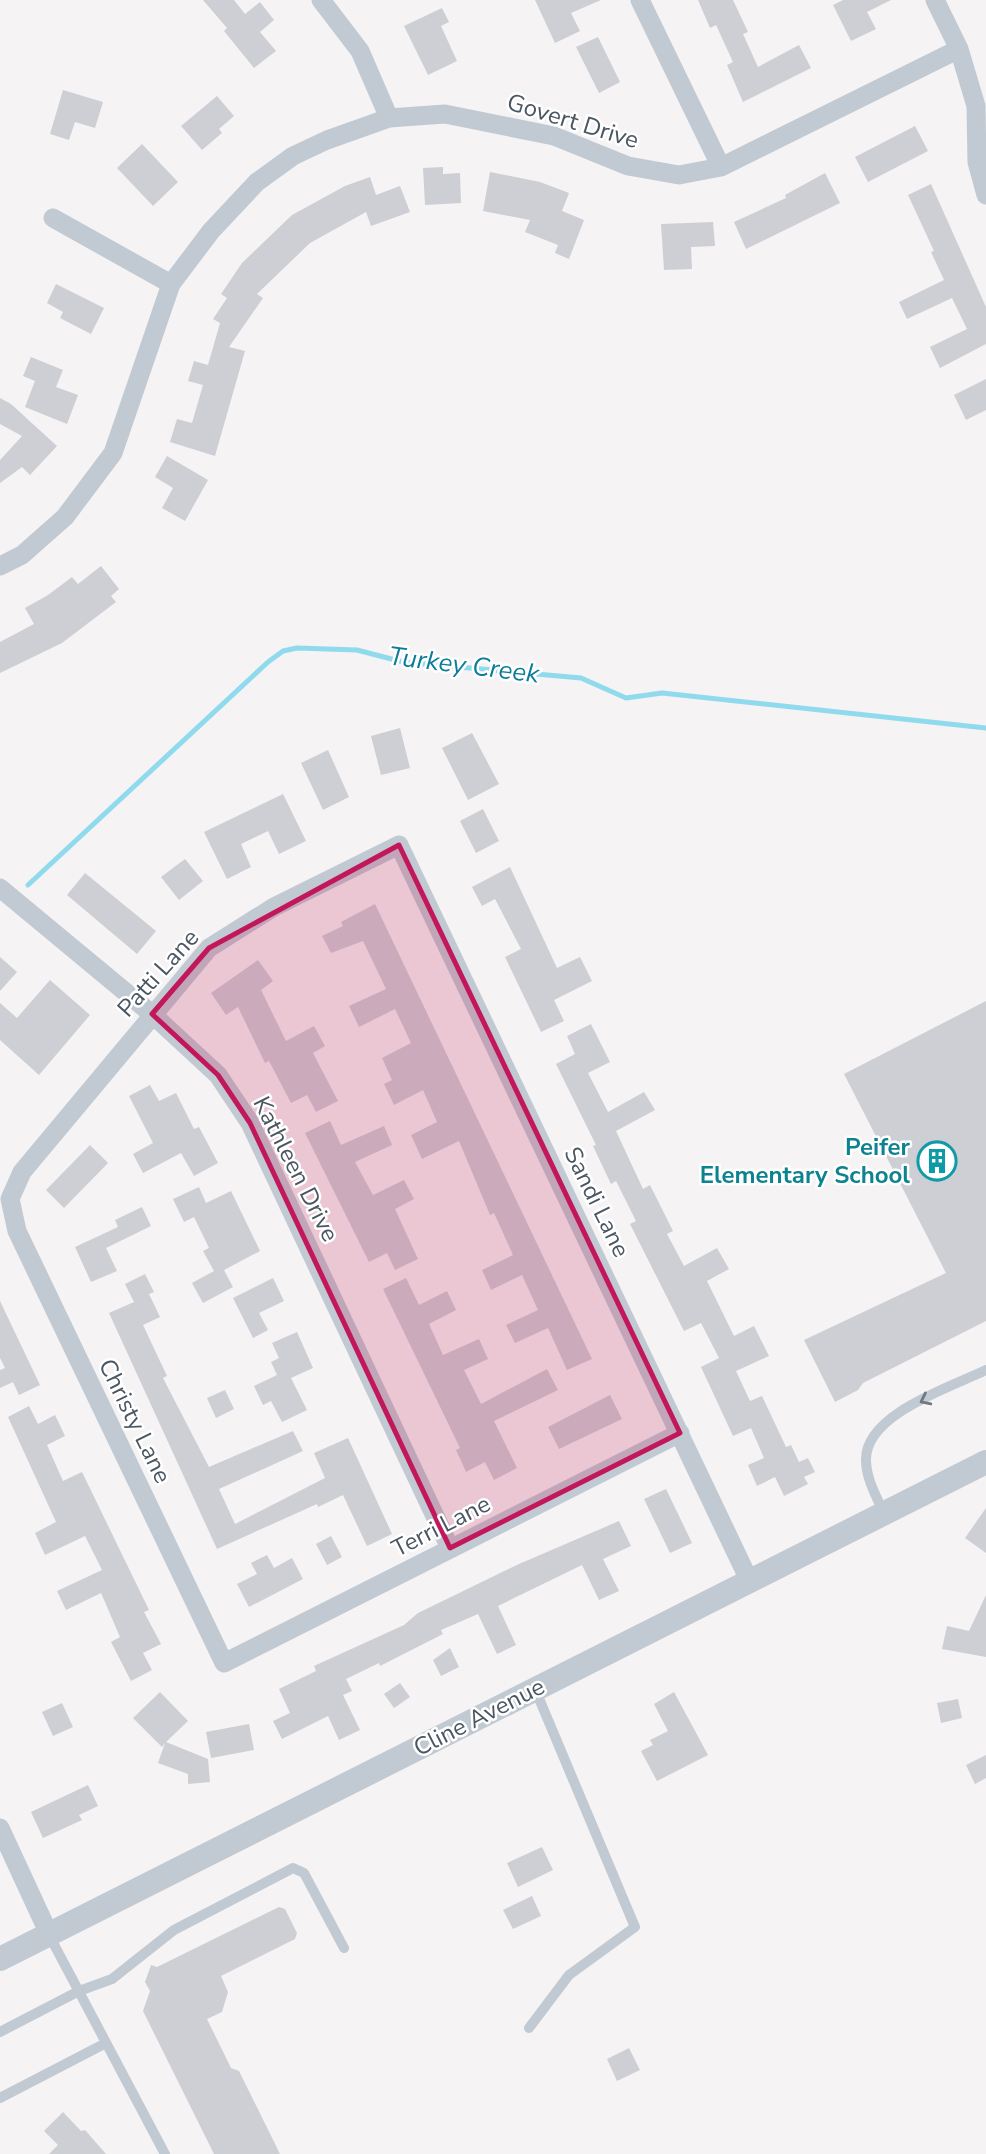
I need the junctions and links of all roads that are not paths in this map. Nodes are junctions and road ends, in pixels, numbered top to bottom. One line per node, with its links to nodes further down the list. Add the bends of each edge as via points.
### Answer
1 (321, 0): 5 (street, via 360,51)
2 (640, 0): 6 (street)
3 (935, 0): 4 (street)
4 (959, 49): 6 (street, Govert Drive); 7 (street, via 976,106 977,162)
5 (389, 118): 6 (street, Govert Drive, via 445,114 490,121 554,136 628,166 678,176); 9 (street, Govert Drive, via 327,139 257,182)
6 (721, 167)
7 (986, 195)
8 (53, 218): 9 (street)
9 (170, 284): 10 (street, Govert Drive, via 113,453 65,517 22,555)
10 (0, 566)
11 (399, 845): 13 (street, Patti Lane, via 274,907 209,948); 16 (street, Sandi Lane)
12 (0, 887): 13 (street, Kathleen Drive)
13 (152, 1014): 14 (street, Patti Lane, via 22,1172); 19 (street, Kathleen Drive, via 218,1075 250,1123)
14 (10, 1199): 21 (street, Christy Lane, via 17,1231)
15 (986, 1370): 18 (lane, one-way to 18, via 912,1406 876,1431 865,1462)
16 (680, 1433): 19 (street, Terri Lane); 20 (street, Sandi Lane)
17 (986, 1462): 18 (street, Cline Avenue)
18 (884, 1513): 20 (street, Cline Avenue)
19 (450, 1548): 21 (street, Terri Lane)
20 (750, 1580): 22 (street, Cline Avenue)
21 (224, 1663)
22 (535, 1688): 24 (street, Cline Avenue); 28 (lane, via 635,1927 569,1975)
23 (0, 1828): 24 (street)
24 (49, 1934): 26 (street, Cline Avenue); 27 (lane)
25 (344, 1948): 27 (lane, via 304,1873 293,1868 174,1930 111,1979)
26 (0, 1959)
27 (79, 1992): 29 (lane); 30 (lane)
28 (529, 2028)
29 (0, 2032)
30 (106, 2043): 31 (lane); 32 (lane)
31 (0, 2098)
32 (165, 2154)

